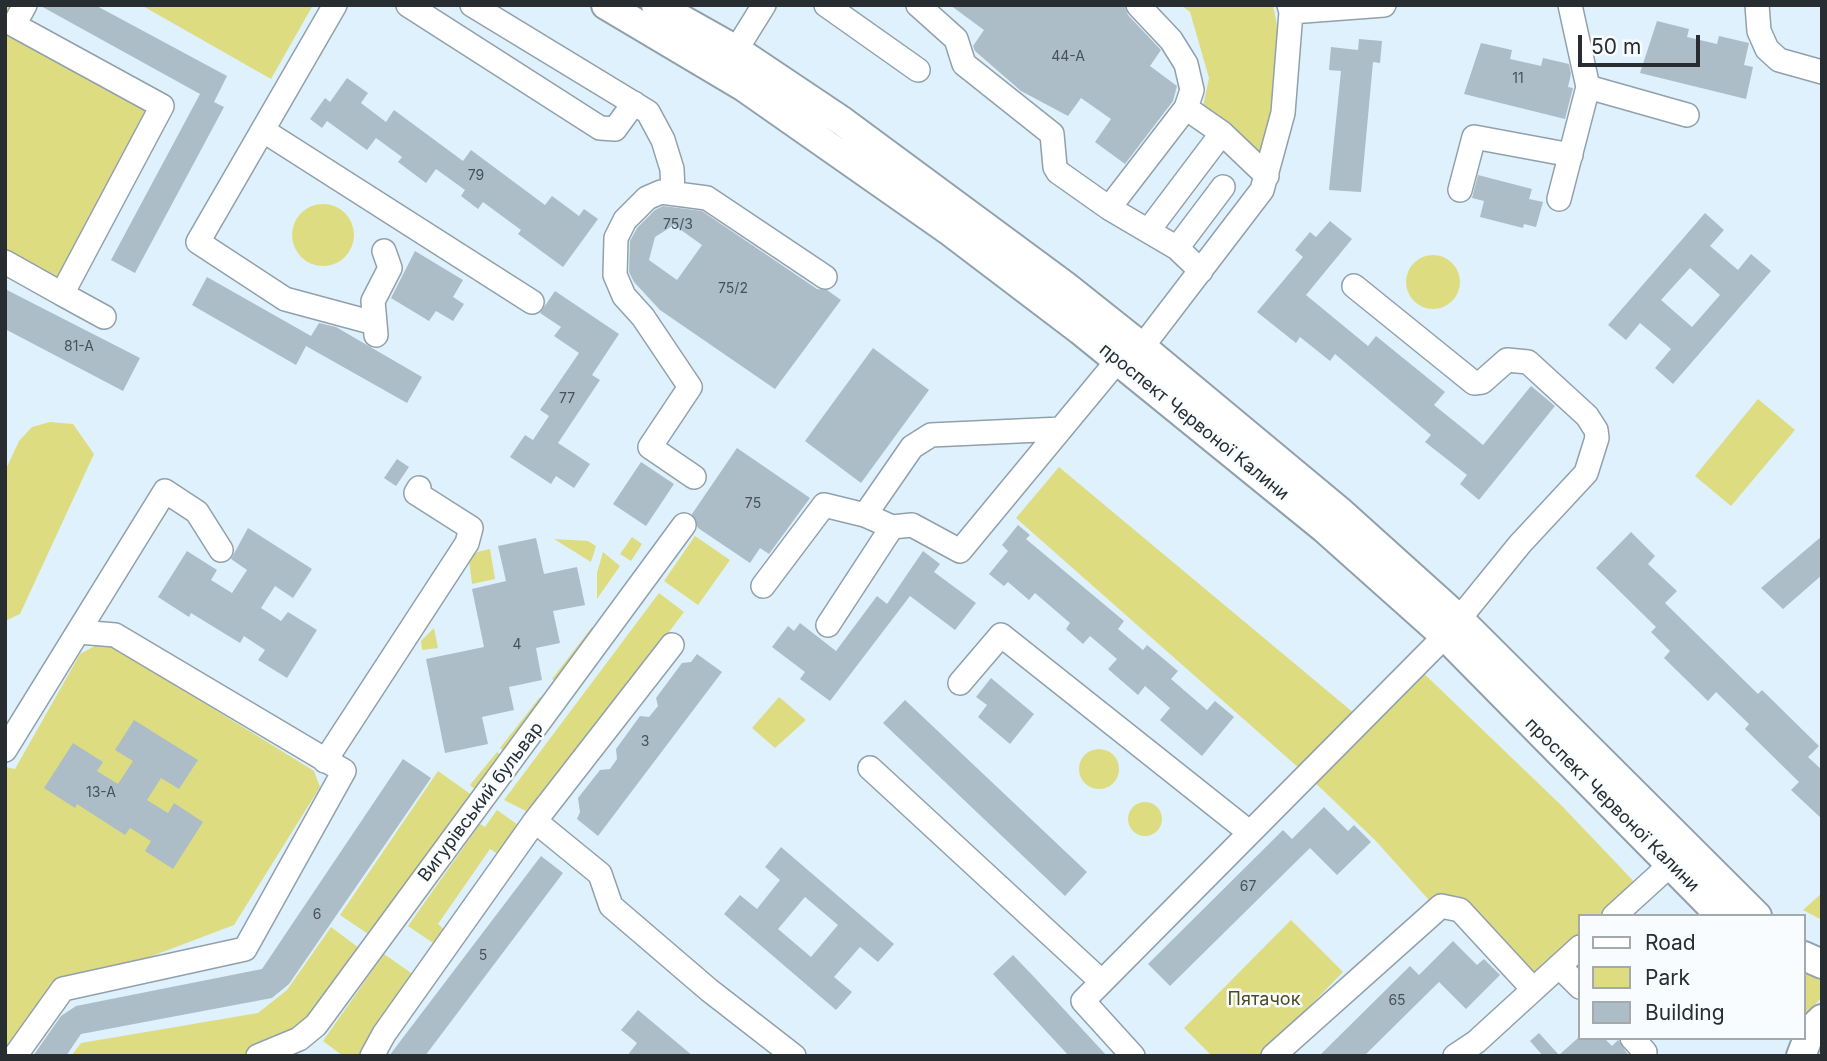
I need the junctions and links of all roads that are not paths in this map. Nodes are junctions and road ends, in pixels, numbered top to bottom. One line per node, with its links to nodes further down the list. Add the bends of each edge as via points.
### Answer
1 (24, 5): 38 (street, via 14,25 162,106)
2 (335, 5): 22 (street)
3 (408, 5): 19 (street, via 600,128 615,129)
4 (472, 5): 19 (street)
5 (606, 5): 41 (main road, проспект Червоної Калини, via 744,87)
6 (656, 5): 15 (main road, проспект Червоної Калини)
7 (764, 5): 15 (street)
8 (826, 5): 16 (street)
9 (1138, 5): 20 (street, via 1171,40 1186,64 1193,82)
10 (1384, 5): 13 (street)
11 (1570, 5): 18 (street)
12 (1757, 5): 17 (street, via 1759,31 1767,49 1779,60)
13 (1290, 8): 25 (street, проспект Червоної Калини, via 1283,113)
14 (929, 9): 30 (street, via 956,39 964,64 1052,134 1058,172)
15 (736, 50): 41 (main road, проспект Червоної Калини, via 967,213)
16 (918, 70)
17 (1822, 72)
18 (1588, 87): 21 (street); 24 (street)
19 (634, 103): 28 (street, via 657,125 671,169)
20 (1186, 108): 23 (street); 30 (street)
21 (1686, 115)
22 (264, 131): 33 (street, via 198,242 285,299 375,331 373,301 390,268); 39 (street)
23 (1222, 133): 25 (street); 31 (street)
24 (1571, 155): 27 (street, via 1475,136); 29 (street)
25 (1267, 176): 35 (street, проспект Червоної Калини, via 1262,190)
26 (1223, 187): 32 (street)
27 (1460, 190)
28 (673, 193): 36 (street, via 707,198); 43 (street, via 647,198 625,220 616,238 615,275 624,296 690,387 650,447)
29 (1559, 199)
30 (1109, 208): 31 (street)
31 (1148, 231): 32 (street)
32 (1177, 248): 35 (street)
33 (384, 251)
34 (5, 262): 38 (street)
35 (1201, 271): 41 (street, проспект Червоної Калини)
36 (825, 277)
37 (1354, 286): 51 (street, via 1474,383 1482,382 1507,360 1528,362 1587,416 1596,430 1586,473)
38 (62, 294): 40 (street)
39 (532, 302)
40 (104, 317)
41 (1130, 354): 42 (street); 51 (main road, проспект Червоної Калини, via 1338,510)
42 (1061, 429): 45 (street, via 931,435 912,447); 47 (street, via 960,551 912,525)
43 (694, 477)
44 (419, 488): 56 (street, via 416,493 471,527 467,543)
45 (865, 515): 47 (street); 49 (street, via 824,506)
46 (684, 525): 73 (street, Вигурівський бульвар, via 316,1025 299,1039)
47 (892, 527): 50 (street)
48 (221, 550): 52 (street, via 197,512 165,491)
49 (763, 586)
50 (828, 625)
51 (1452, 628): 59 (street); 60 (main road, проспект Червоної Калини); 63 (main road, проспект Червоної Калини)
52 (79, 632): 55 (street); 56 (street, via 115,635)
53 (672, 645): 58 (street)
54 (960, 683): 59 (street, via 1001,635)
55 (5, 750)
56 (326, 761): 72 (street, via 344,771 245,949 63,989)
57 (870, 768): 68 (street)
58 (535, 821): 74 (street); 75 (street, via 600,874 611,906)
59 (1249, 832): 68 (street)
60 (1670, 865): 61 (street); 62 (main road, проспект Червоної Калини)
61 (1616, 914)
62 (1719, 914)
63 (1755, 914)
64 (1578, 949): 67 (street)
65 (1806, 957): 66 (main road)
66 (1822, 964)
67 (1559, 966): 69 (street); 70 (street)
68 (1102, 982): 76 (street, via 1083,1002)
69 (1578, 985)
70 (1533, 989): 77 (street, via 1460,910 1441,906); 78 (street)
71 (1822, 1019): 79 (main road, via 1811,1030)
72 (15, 1056)
73 (258, 1056)
74 (372, 1056)
75 (794, 1056)
76 (1133, 1056)
77 (1273, 1056)
78 (1455, 1056)
79 (1799, 1056)

